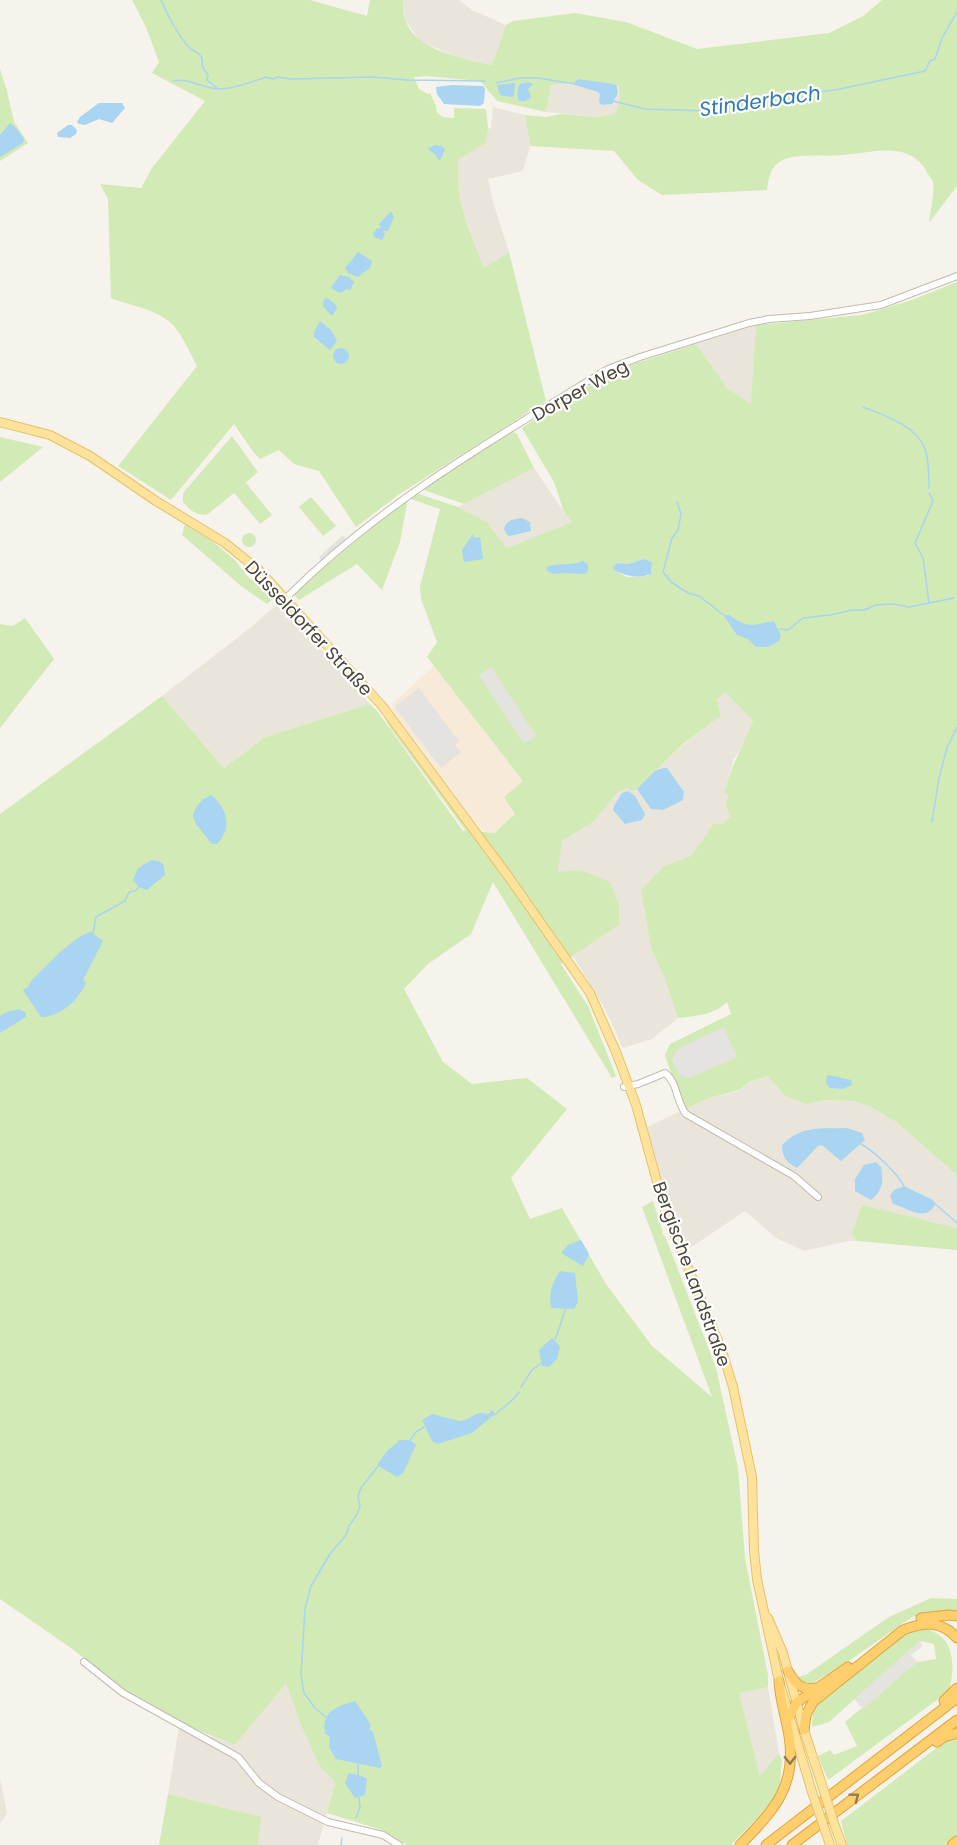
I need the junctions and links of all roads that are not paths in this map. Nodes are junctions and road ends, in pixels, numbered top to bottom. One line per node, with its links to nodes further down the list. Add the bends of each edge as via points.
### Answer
1 (957, 276): 3 (street, Dorper Weg, via 881,305 749,323 608,369 410,493 329,556)
2 (0, 422): 3 (main road, Düsseldorfer Straße, via 50,435 96,459 235,550)
3 (286, 598): 4 (main road, Düsseldorfer Straße, via 383,707)
4 (522, 895): 5 (main road, Bergische Landstraße, via 590,993)
5 (626, 1086): 6 (street, via 665,1073 690,1118 794,1176); 7 (main road, Bergische Landstraße, via 641,1120 665,1211 722,1351 733,1388 751,1468 755,1567)
6 (819, 1197)
7 (765, 1611): 11 (main road, Bergische Landstraße, via 779,1639); 12 (main road, Bergische Landstraße)
8 (957, 1616): 13 (highway, via 914,1619)
9 (957, 1638): 19 (highway, via 943,1626 929,1623 903,1630 813,1702)
10 (84, 1662): 24 (street, via 123,1693 238,1757 259,1783 278,1797 328,1822 383,1835)
11 (788, 1671): 13 (highway, via 801,1687); 16 (main road, Bergische Landstraße)
12 (779, 1681): 17 (main road, Bergische Landstraße); 25 (highway, one-way to 25, via 789,1737 787,1784 772,1812)
13 (820, 1686): 16 (highway)
14 (957, 1688): 21 (highway)
15 (957, 1698): 21 (highway)
16 (796, 1703): 17 (highway); 19 (main road, Bergische Landstraße)
17 (790, 1716): 28 (main road, Bergische Landstraße, bridge)
18 (957, 1720): 22 (highway)
19 (804, 1730): 29 (main road, Bergische Landstraße, bridge)
20 (957, 1733): 22 (highway)
21 (909, 1734): 26 (highway)
22 (918, 1749): 27 (highway, one-way to 22)
23 (957, 1841): 30 (highway)
24 (399, 1845)
25 (740, 1845)
26 (766, 1845)
27 (792, 1845)
28 (830, 1845)
29 (842, 1845)
30 (952, 1845)

